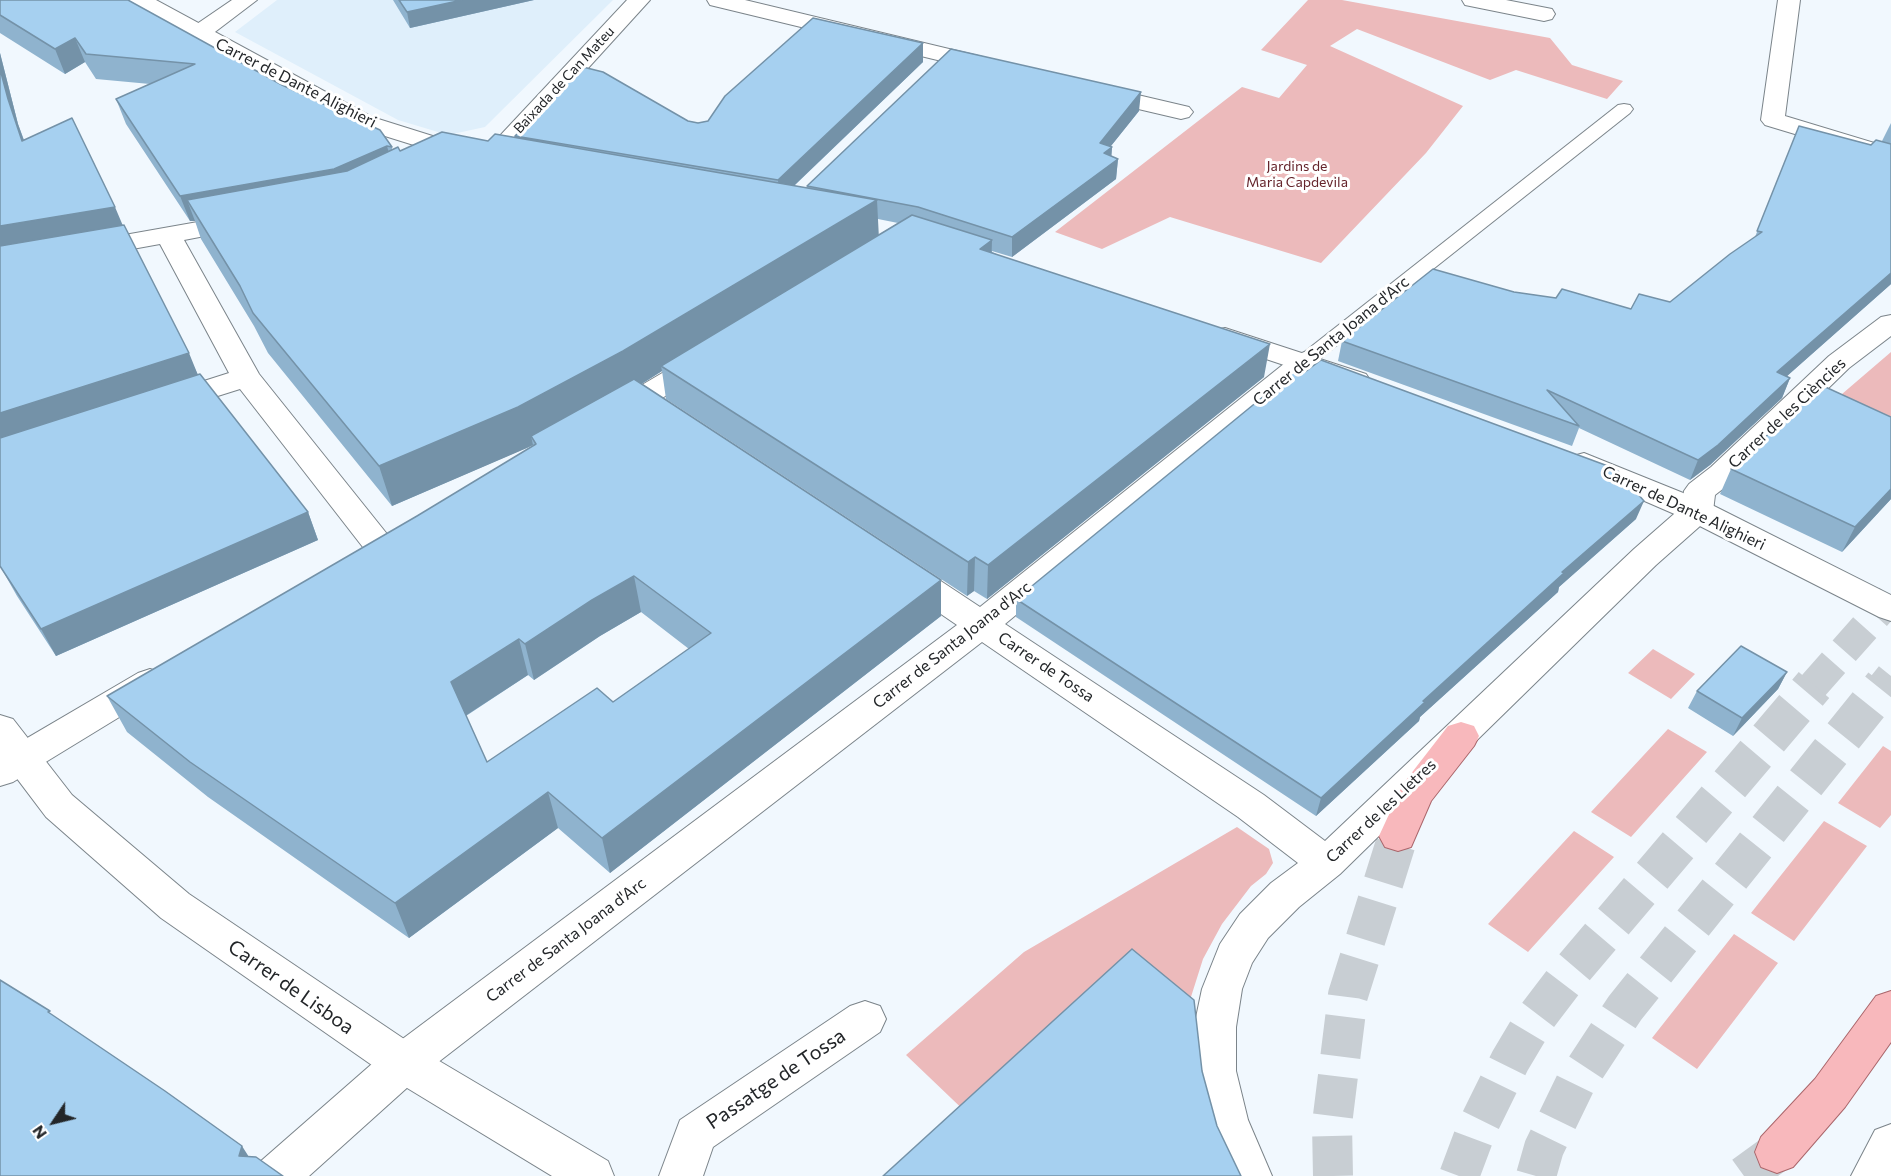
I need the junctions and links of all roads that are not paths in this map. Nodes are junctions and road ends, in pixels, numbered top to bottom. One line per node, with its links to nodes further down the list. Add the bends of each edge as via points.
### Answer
1 (140, 0): 9 (street, Carrer de Dante Alighieri)
2 (246, 0): 9 (street)
3 (639, 0): 13 (street, Baixada de Can Mateu)
4 (718, 0): 10 (street)
5 (1473, 0): 7 (street)
6 (1789, 0): 18 (street, via 1773,120)
7 (1508, 4): 8 (street)
8 (1544, 14)
9 (199, 33): 19 (street, Carrer de Dante Alighieri, via 364,122)
10 (947, 56): 11 (street); 12 (street)
11 (1005, 70)
12 (930, 72)
13 (570, 74): 14 (street); 19 (street, Baixada de Can Mateu)
14 (597, 80)
15 (1075, 87): 17 (street)
16 (1624, 109): 27 (lane, Carrer de Santa Joana d'Arc)
17 (1181, 112)
18 (1891, 156)
19 (489, 161): 20 (street, Carrer de Dante Alighieri)
20 (521, 166)
21 (271, 217): 22 (street)
22 (169, 236): 23 (street); 28 (street)
23 (0, 265)
24 (1891, 323): 35 (street, Carrer de les Ciències, via 1839,362 1700,491)
25 (1203, 329): 27 (street)
26 (729, 345): 30 (street)
27 (1305, 361): 29 (street); 39 (street, Carrer de Santa Joana d'Arc)
28 (246, 377): 31 (street); 37 (street, via 390,542)
29 (1384, 390)
30 (640, 399): 32 (street); 33 (street)
31 (148, 409)
32 (671, 419)
33 (588, 429)
34 (1561, 455): 35 (street, Carrer de Dante Alighieri)
35 (1697, 511): 38 (street, Carrer de Dante Alighieri); 41 (street, Carrer de les Lletres)
36 (878, 555): 39 (street, Carrer de Tossa)
37 (350, 565)
38 (1891, 609)
39 (982, 624): 44 (street, Carrer de Tossa, via 1251,806); 47 (street, Carrer de Santa Joana d'Arc)
40 (179, 666): 42 (street)
41 (1461, 736): 43 (main road, via 1416,794); 44 (street, Carrer de les Lletres)
42 (7, 753): 47 (street, Carrer de Lisboa, via 59,806 175,906)
43 (1398, 836)
44 (1326, 863): 53 (street, Carrer de les Lletres, via 1254,926 1234,956 1222,989 1215,1028 1215,1071 1226,1120)
45 (1891, 1009): 49 (main road, via 1830,1093)
46 (865, 1019): 52 (street, Passatge de Tossa, via 695,1134)
47 (404, 1063): 50 (street, Carrer de Santa Joana d'Arc); 51 (street, Carrer de Lisboa)
48 (1891, 1145): 54 (street)
49 (1777, 1152)
50 (278, 1176)
51 (592, 1176)
52 (681, 1176)
53 (1250, 1176)
54 (1873, 1176)

